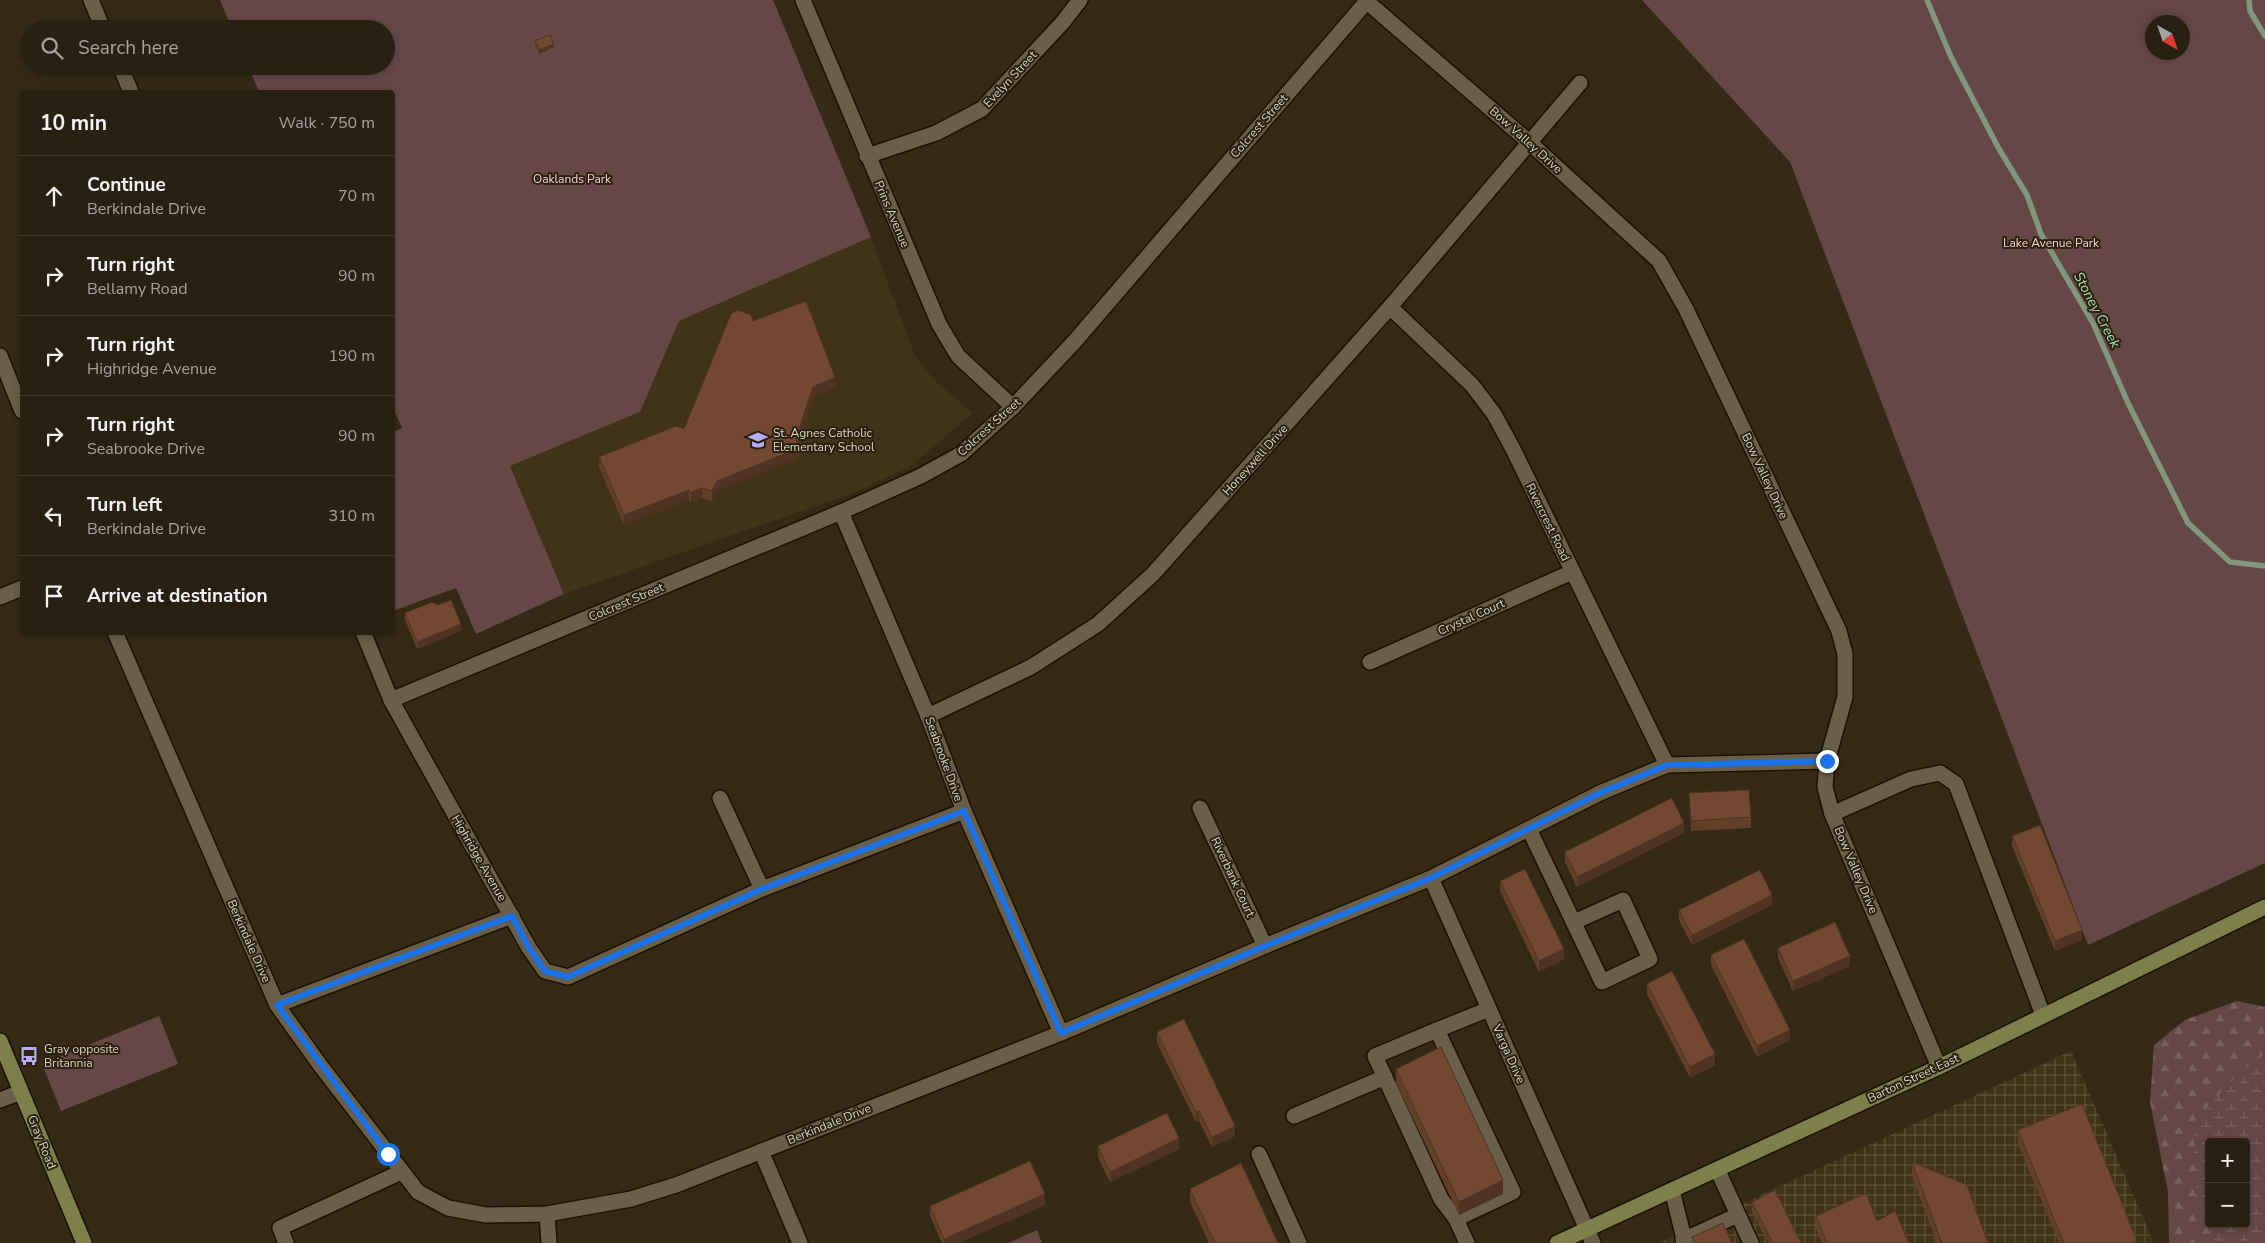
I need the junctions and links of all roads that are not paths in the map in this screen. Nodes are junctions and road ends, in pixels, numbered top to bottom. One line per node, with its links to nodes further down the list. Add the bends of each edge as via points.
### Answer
1 (91, 0): 5 (street)
2 (803, 0): 10 (street, Prins Avenue)
3 (1080, 0): 10 (street, Evelyn Street, via 982,109 936,133)
4 (1366, 1): 9 (street, Bow Valley Drive); 14 (street, Colcrest Street, via 1075,340)
5 (99, 20)
6 (124, 75): 8 (street)
7 (1580, 82): 9 (street, Honeywell Drive)
8 (130, 90)
9 (1529, 142): 11 (street, Honeywell Drive); 24 (street, Bow Valley Drive, via 1660,261 1686,309 1839,632 1845,654 1845,697)
10 (867, 156): 14 (street, Prins Avenue, via 939,324 958,356)
11 (1390, 307): 16 (street, Rivercrest Road, via 1472,385 1494,414); 23 (street, Honeywell Drive, via 1153,574 1098,624 1031,667)
12 (0, 356): 13 (street)
13 (20, 406)
14 (1013, 407): 15 (street, Colcrest Street, via 961,454)
15 (841, 512): 22 (street, Colcrest Street); 23 (street, Seabrooke Drive)
16 (1572, 572): 21 (street, Crystal Court); 25 (street, Rivercrest Road)
17 (20, 589): 18 (street)
18 (0, 597)
19 (115, 635): 37 (street, Berkindale Drive)
20 (364, 635): 22 (street, Highridge Avenue)
21 (1370, 662)
22 (391, 700): 34 (street, Highridge Avenue)
23 (928, 716): 28 (street, Seabrooke Drive)
24 (1827, 761): 25 (street, Berkindale Drive); 29 (street, Bow Valley Drive, via 1825,787)
25 (1667, 765): 30 (street, Berkindale Drive, via 1602,792)
26 (720, 798): 32 (street)
27 (1200, 808): 36 (street, Riverbank Court)
28 (964, 811): 32 (street, Highridge Avenue); 41 (street, Seabrooke Drive)
29 (1832, 814): 39 (street, via 1911,779 1940,773 1956,784); 43 (street, Bow Valley Drive)
30 (1529, 829): 31 (street, Berkindale Drive); 35 (street)
31 (1431, 878): 36 (street, Berkindale Drive); 38 (street, Varga Drive)
32 (762, 889): 34 (street, Highridge Avenue, via 568,977 545,971)
33 (2265, 907): 39 (main road, Barton Street East)
34 (512, 916): 37 (street)
35 (1574, 922): 35 (street, via 1602,982 1650,959 1624,900)
36 (1265, 946): 41 (street, Berkindale Drive)
37 (277, 1005): 51 (street, Berkindale Drive)
38 (1489, 1008): 40 (street); 56 (street, Varga Drive)
39 (2044, 1015): 43 (main road, Barton Street East)
40 (1438, 1030): 44 (street, via 1375,1056); 55 (street, via 1513,1192)
41 (1061, 1033): 48 (street, Berkindale Drive)
42 (0, 1041): 45 (main road, Gray Road)
43 (1939, 1067): 50 (main road, Barton Street East)
44 (1385, 1077): 47 (street); 55 (street, via 1441,1199)
45 (21, 1092): 46 (street); 59 (main road, Gray Road)
46 (0, 1100)
47 (1294, 1116)
48 (761, 1151): 53 (street, Berkindale Drive, via 631,1199); 62 (street)
49 (1259, 1154): 63 (street)
50 (1717, 1169): 52 (main road, Barton Street East); 54 (street)
51 (401, 1172): 53 (street, Berkindale Drive, via 418,1192 448,1208 486,1215); 60 (street, via 280,1228)
52 (1672, 1190): 56 (main road, Barton Street East); 57 (street)
53 (547, 1214): 61 (street)
54 (1738, 1215): 57 (street); 58 (street)
55 (1456, 1218): 64 (street)
56 (1590, 1236): 65 (main road, Barton Street East)
57 (1684, 1241)
58 (1746, 1241)
59 (84, 1243)
60 (286, 1243)
61 (549, 1243)
62 (800, 1243)
63 (1299, 1243)
64 (1467, 1243)
65 (1557, 1243)

